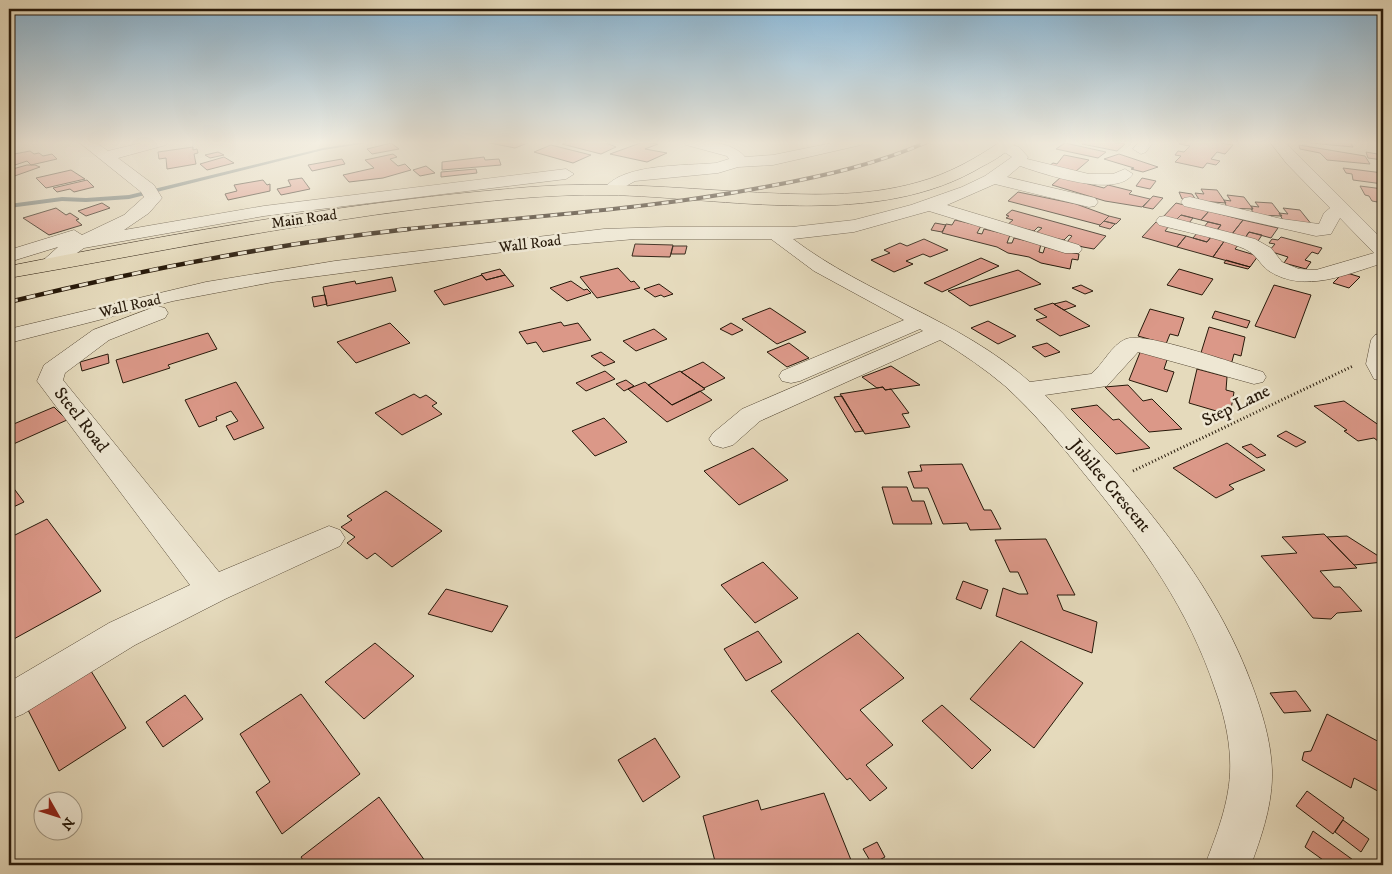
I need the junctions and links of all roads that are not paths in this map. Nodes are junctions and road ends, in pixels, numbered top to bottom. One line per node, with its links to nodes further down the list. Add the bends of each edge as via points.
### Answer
1 (138, 183): 13 (street, via 153,198 146,208)
2 (494, 183): 16 (street, via 264,211)
3 (619, 183): 8 (street)
4 (928, 183): 8 (main road, Main Road, via 855,198 785,199)
5 (983, 183): 11 (street, Wall Road)
6 (1011, 183): 9 (street)
7 (1315, 183): 12 (street)
8 (612, 189): 21 (main road, Main Road, via 534,191 402,206 264,225)
9 (1089, 202)
10 (1190, 202): 12 (street, via 1299,228 1321,230 1328,226 1333,213)
11 (929, 205): 15 (street, Wall Road, via 854,226); 17 (street)
12 (1341, 210): 18 (street)
13 (130, 218): 16 (street); 19 (street)
14 (1165, 221): 20 (street, via 1248,243 1264,252 1275,266 1302,276 1317,276)
15 (776, 234): 23 (street, Wall Road, via 660,232 604,235 345,265); 25 (street, Jubilee Crescent, via 802,256)
16 (82, 243): 21 (street)
17 (1072, 249)
18 (1383, 251)
19 (9, 256)
20 (1383, 257)
21 (49, 264): 22 (main road, Main Road)
22 (9, 272)
23 (216, 287): 24 (street, Steel Road)
24 (94, 326): 26 (street, Wall Road); 34 (street, Steel Road, via 53,370 50,381)
25 (930, 326): 29 (street); 31 (street, Jubilee Crescent, via 978,354); 32 (street, via 751,415)
26 (9, 336)
27 (1383, 340): 28 (street)
28 (1381, 369)
29 (791, 376)
30 (1254, 377): 31 (street, via 1133,344 1098,381)
31 (1025, 390): 36 (street, Jubilee Crescent, via 1058,424 1165,552 1199,605 1226,660 1243,718 1250,758 1250,793 1243,827)
32 (723, 439)
33 (329, 538): 34 (street)
34 (213, 589): 35 (street, via 122,634)
35 (9, 702)
36 (1228, 865)

